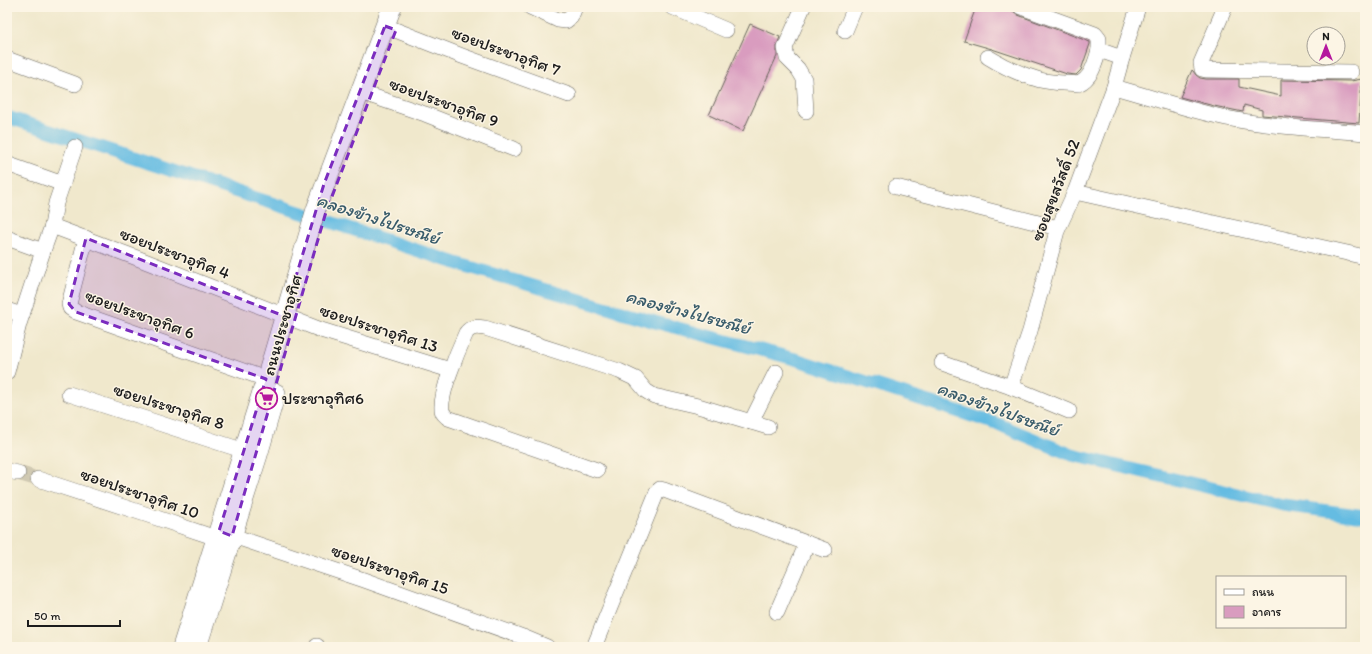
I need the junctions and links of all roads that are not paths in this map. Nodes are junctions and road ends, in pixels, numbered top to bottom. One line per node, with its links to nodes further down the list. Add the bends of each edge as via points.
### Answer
1 (392, 7): 11 (main road, ถนนประชาอุทิศ)
2 (405, 7): 11 (main road, ถนนประชาอุทิศ)
3 (530, 7): 4 (street, via 566,21)
4 (575, 7)
5 (672, 7): 12 (street)
6 (803, 7): 23 (street, via 785,48 787,58 804,79)
7 (855, 7): 13 (street)
8 (1021, 7): 14 (street, via 1095,34 1099,39)
9 (1138, 7): 16 (street, ซอยสุขสวัสดิ์ 52)
10 (1225, 7): 18 (street, via 1201,63 1202,69)
11 (391, 28): 21 (main road, ถนนประชาอุทิศ); 22 (street, ซอยประชาอุทิศ 7)
12 (726, 30)
13 (845, 31)
14 (1099, 50): 15 (street, via 1090,77 1078,84 1042,80); 16 (street)
15 (988, 57)
16 (1122, 58): 20 (street, ซอยสุขสวัสดิ์ 52)
17 (7, 59): 19 (street)
18 (1351, 72)
19 (75, 84)
20 (1114, 87): 24 (street, via 1227,118 1278,126); 30 (street, ซอยสุขสวัสดิ์ 52)
21 (365, 94): 26 (street, ซอยประชาอุทิศ 9, via 425,114); 39 (main road, ถนนประชาอุทิศ, via 319,218)
22 (569, 95)
23 (806, 111)
24 (1365, 133)
25 (75, 147): 28 (street)
26 (514, 149)
27 (7, 164): 28 (street)
28 (63, 184): 31 (street)
29 (896, 186): 32 (street)
30 (1075, 192): 32 (street, ซอยสุขสวัสดิ์ 52); 36 (street)
31 (52, 226): 34 (street, ซอยประชาอุทิศ 4); 35 (street)
32 (1058, 228): 45 (street, ซอยสุขสวัสดิ์ 52, via 1030,331)
33 (7, 238): 35 (street)
34 (86, 238): 39 (street, ซอยประชาอุทิศ 4); 44 (street, ซอยประชาอุทิศ 6, via 70,308)
35 (43, 251): 38 (street)
36 (1365, 257)
37 (7, 310): 38 (street)
38 (22, 315): 42 (street)
39 (290, 318): 41 (street, ซอยประชาอุทิศ 13); 44 (main road, ถนนประชาอุทิศ); 50 (main road, ถนนประชาอุทิศ)
40 (942, 363): 45 (street)
41 (450, 370): 48 (street, via 469,329 485,328 619,371 636,379 654,396); 51 (street, via 442,405 443,413 448,418)
42 (7, 372)
43 (776, 372): 48 (street)
44 (266, 379): 50 (main road, ถนนประชาอุทิศ)
45 (1011, 387): 47 (street)
46 (69, 394): 50 (street, ซอยประชาอุทิศ 8)
47 (1070, 411)
48 (751, 422): 49 (street)
49 (768, 427)
50 (251, 453): 53 (main road, ถนนประชาอุทิศ)
51 (597, 470)
52 (38, 479): 53 (street, ซอยประชาอุทิศ 10)
53 (224, 537): 57 (street, ซอยประชาอุทิศ 15, via 364,580); 58 (main road, ถนนประชาอุทิศ); 59 (main road, ถนนประชาอุทิศ)
54 (807, 543): 55 (street); 56 (street); 60 (street, via 660,489 656,492)
55 (825, 550)
56 (777, 612)
57 (538, 645)
58 (182, 647)
59 (197, 647)
60 (594, 647)

